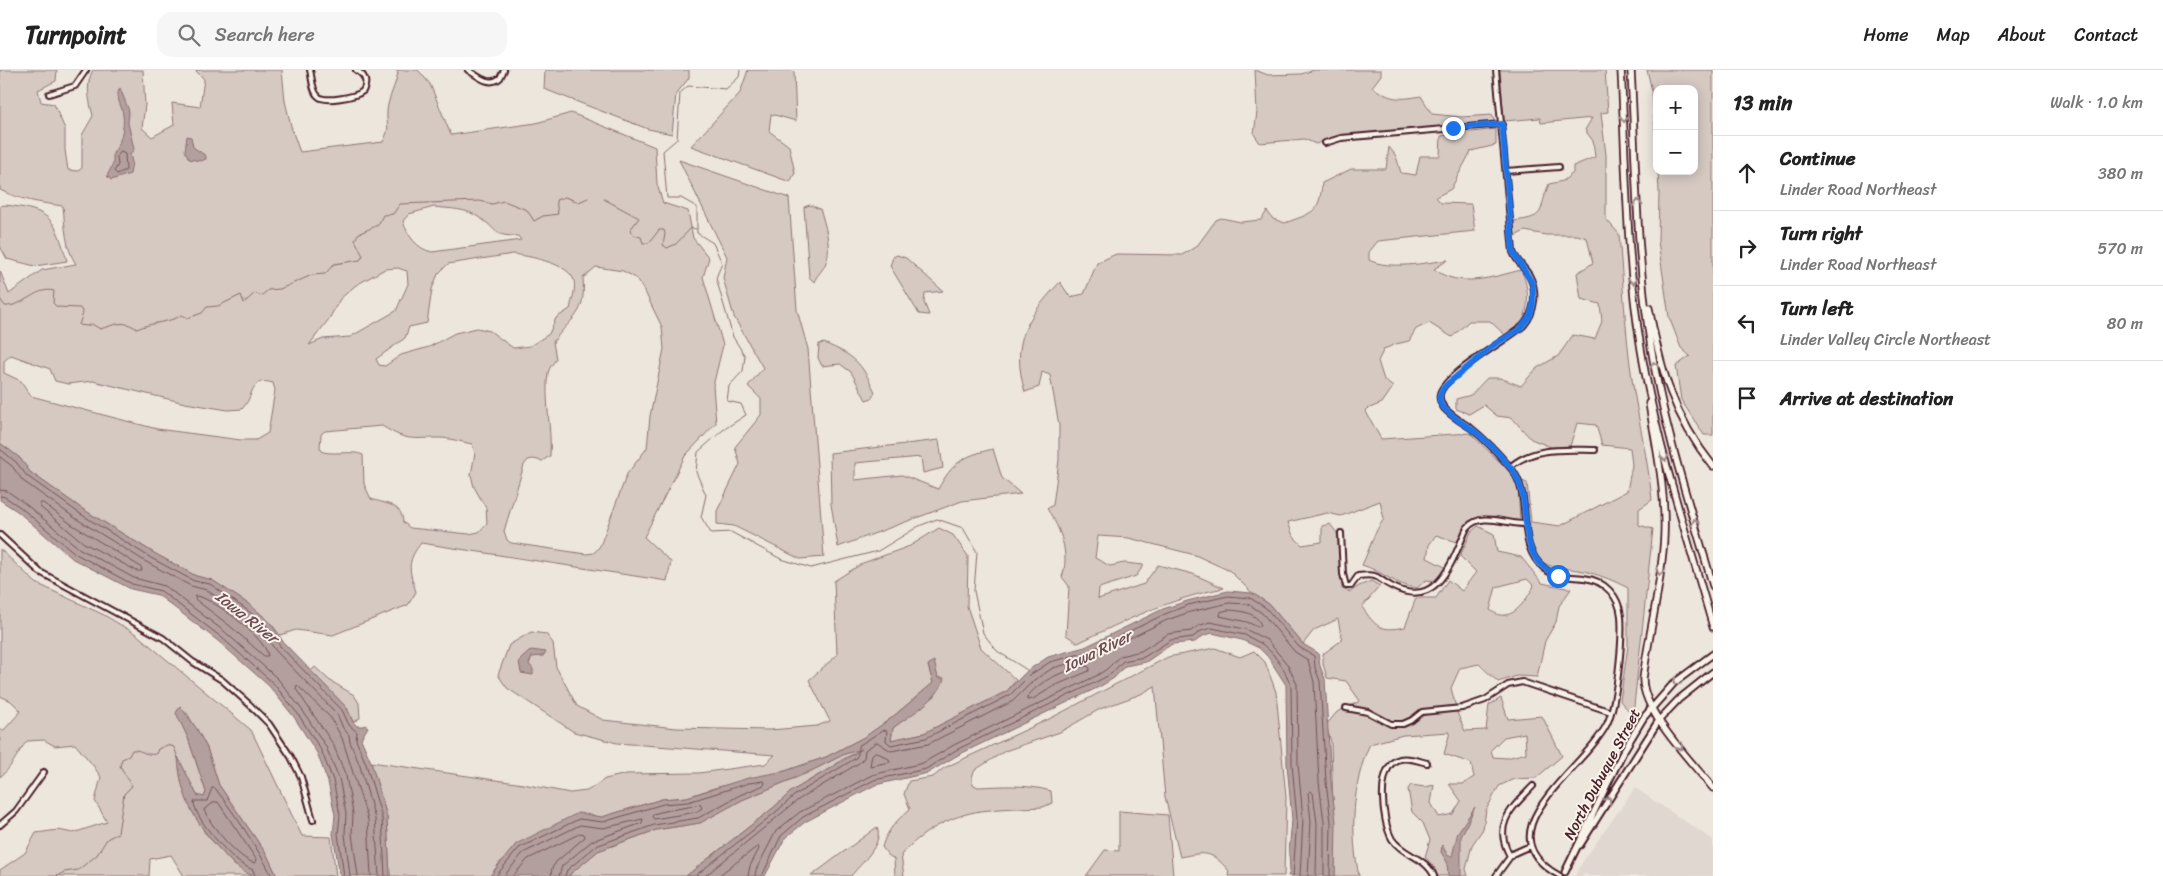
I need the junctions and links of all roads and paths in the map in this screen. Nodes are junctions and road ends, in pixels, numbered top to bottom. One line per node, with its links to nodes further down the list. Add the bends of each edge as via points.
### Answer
1 (86, 70): 9 (street, via 75,86)
2 (310, 70): 3 (street, via 315,94 326,99 361,93 366,81)
3 (356, 70)
4 (468, 70): 5 (street, via 492,82 500,78)
5 (504, 70)
6 (1496, 70): 10 (street)
7 (1621, 70): 15 (highway, one-way to 15, via 1633,280)
8 (1631, 70): 14 (highway, one-way to 8)
9 (49, 94)
10 (1502, 124): 11 (street, via 1341,138); 13 (street)
11 (1325, 143)
12 (1559, 167): 13 (street)
13 (1506, 171): 18 (street, via 1513,252 1533,284 1532,311 1520,329 1494,345 1446,385 1440,398 1446,410 1479,434)
14 (1641, 263): 17 (highway, via 1668,387 1686,429); 22 (highway, one-way to 14, via 1654,369)
15 (1641, 350): 23 (highway, one-way to 23, via 1664,452); 27 (highway, one-way to 27, via 1662,485 1664,520 1663,554 1643,679)
16 (1595, 450): 18 (street, via 1541,452 1522,458)
17 (1713, 466)
18 (1510, 467): 19 (street, via 1521,486)
19 (1526, 524): 20 (street, via 1488,520 1474,522 1440,583 1430,590 1403,592 1369,575 1358,576 1351,586 1346,586); 28 (street, via 1530,549 1546,570 1564,578 1595,581 1609,590 1617,601 1621,613 1620,636)
20 (1341, 533)
21 (0, 535): 34 (street, via 40,572 163,638 222,680 249,704 269,724 291,757 301,777)
22 (1713, 586)
23 (1713, 627)
24 (1713, 654): 27 (main road, North Dubuque Street, one-way to 27, via 1674,683)
25 (1710, 673): 29 (main road)
26 (1346, 708): 28 (street, via 1368,712 1391,724 1403,724 1422,712 1462,708 1485,700 1508,685 1522,682)
27 (1651, 708): 29 (highway); 38 (main road, North Dubuque Street, via 1623,752)
28 (1611, 712): 36 (street, via 1600,735 1533,818 1528,833)
29 (1659, 720): 33 (highway, one-way to 33); 38 (main road, one-way to 29)
30 (1426, 763): 39 (street, via 1405,758 1392,762 1387,770 1383,801 1392,840 1427,865)
31 (44, 772): 35 (street, via 16,810)
32 (1533, 786): 37 (street, via 1509,811 1504,822 1504,843)
33 (1713, 788)
34 (313, 820)
35 (0, 825)
36 (1530, 846): 37 (street); 38 (street, via 1540,863)
37 (1510, 856): 40 (street)
38 (1563, 875)
39 (1434, 876)
40 (1496, 876)

